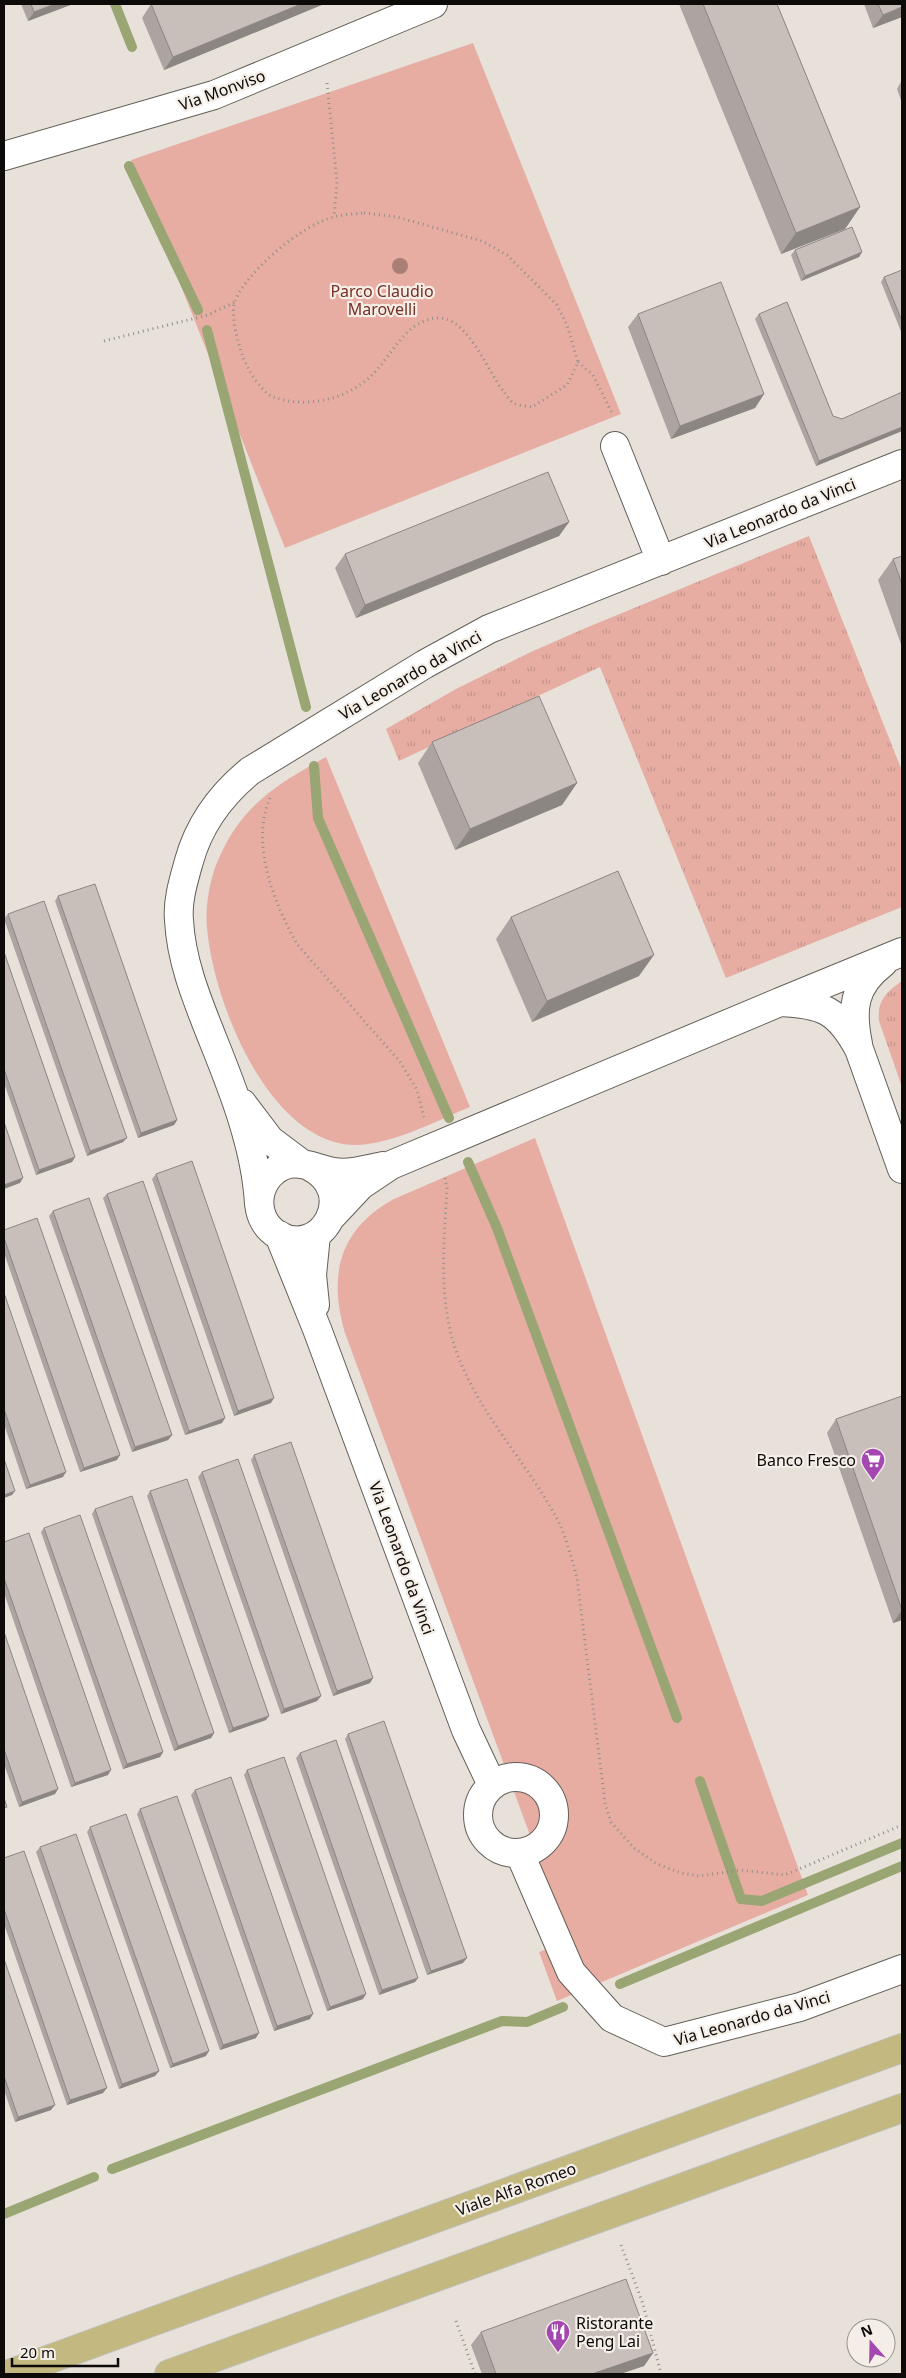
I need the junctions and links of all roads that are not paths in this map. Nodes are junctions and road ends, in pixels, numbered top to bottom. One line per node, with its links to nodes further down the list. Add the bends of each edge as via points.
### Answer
1 (433, 4): 2 (street, Via Monviso, via 214,94)
2 (4, 156)
3 (615, 446): 5 (street)
4 (902, 464): 5 (street, Via Leonardo da Vinci)
5 (661, 561): 9 (street, Via Leonardo da Vinci, via 489,630 433,660 250,771 222,799 210,814 193,848 182,883 178,919 194,993)
6 (896, 954): 7 (street); 8 (street, via 875,969 855,1000 853,1017)
7 (780, 1002): 8 (street, via 816,1005 830,1011 850,1031); 11 (street)
8 (859, 1050): 12 (street)
9 (233, 1090): 10 (street, Via Leonardo da Vinci, via 270,1140); 13 (street, Via Leonardo da Vinci, via 257,1180)
10 (305, 1165): 11 (street, via 336,1173); 13 (street, via 290,1164 270,1174 259,1194); 14 (street, via 320,1172 334,1192)
11 (391, 1165): 14 (street, via 354,1192)
12 (902, 1169)
13 (258, 1204): 15 (street, via 269,1228)
14 (324, 1226): 15 (street, via 297,1239); 16 (street, Via Leonardo da Vinci, via 312,1275)
15 (278, 1235): 16 (street, Via Leonardo da Vinci)
16 (317, 1329): 17 (street, Via Leonardo da Vinci, via 466,1730)
17 (492, 1785): 18 (street, via 482,1796 478,1823 494,1846 506,1853); 18 (street, via 514,1776 525,1777 536,1782 552,1799 555,1817 550,1834 538,1848)
18 (520, 1854): 19 (street, Via Leonardo da Vinci, via 571,1972 612,2018 664,2042 800,2007)
19 (902, 1969)
20 (902, 2048): 22 (main road, Viale Alfa Romeo)
21 (902, 2108): 23 (main road)
22 (10, 2374)
23 (169, 2374)

